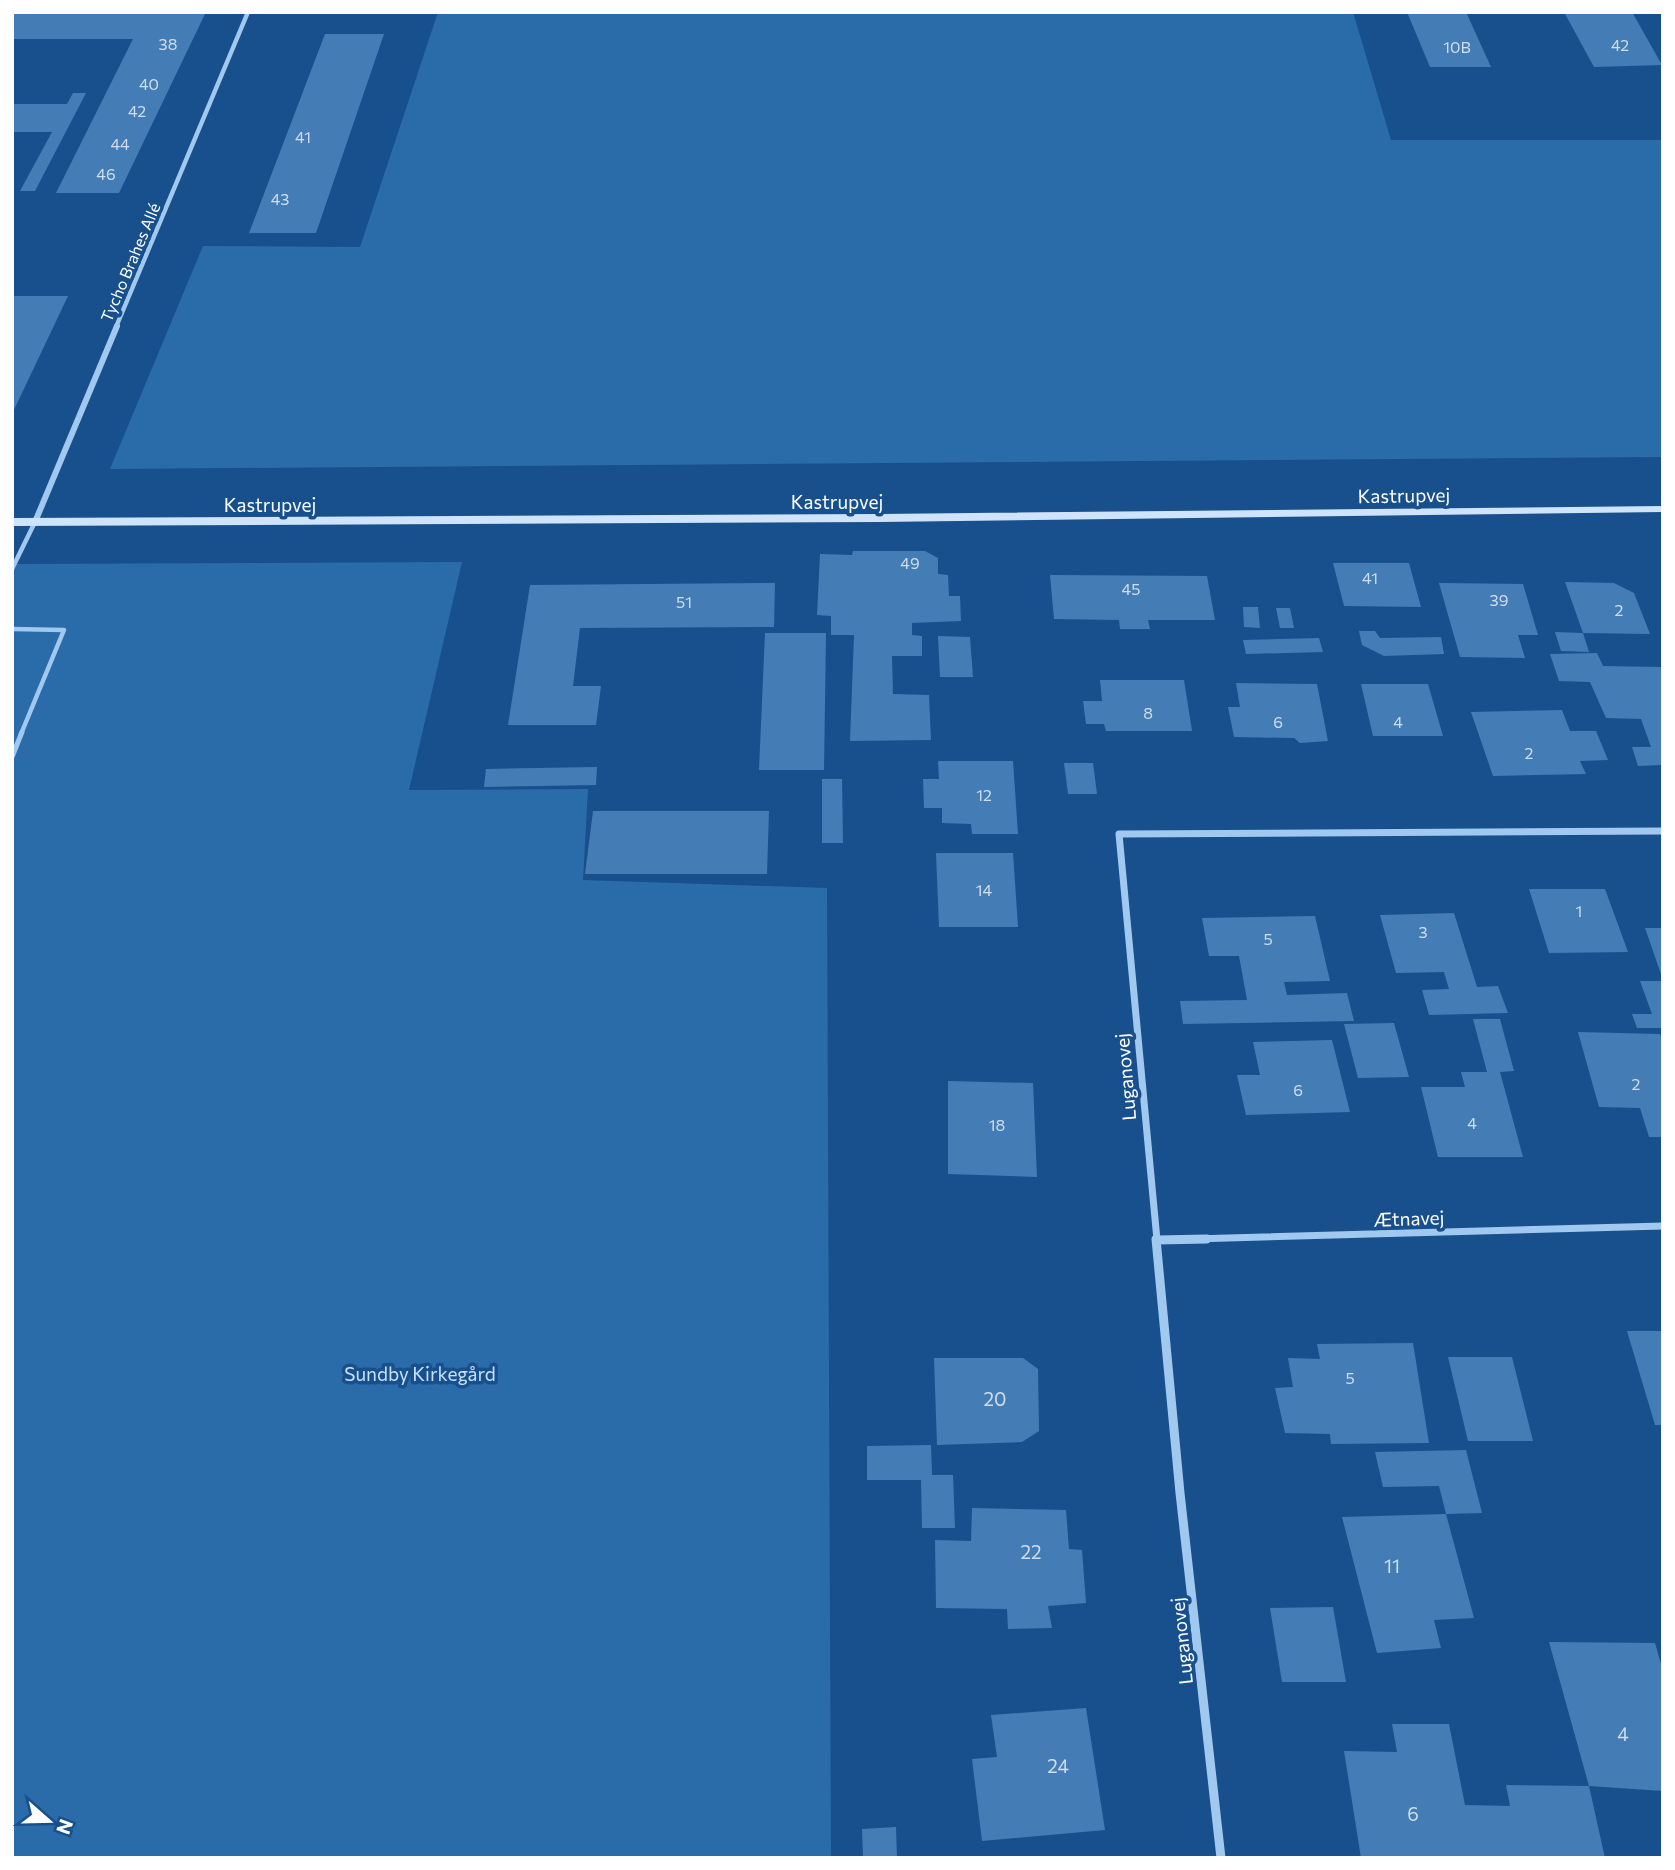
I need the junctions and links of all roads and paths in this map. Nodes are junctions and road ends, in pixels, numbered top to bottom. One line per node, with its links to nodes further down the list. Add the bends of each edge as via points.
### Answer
1 (248, 12): 4 (street, Tycho Brahes Allé)
2 (1663, 509): 4 (street, Kastrupvej)
3 (12, 522): 4 (street, Kastrupvej)
4 (35, 522): 5 (lane)
5 (12, 569)
6 (12, 629): 7 (lane, via 64,630)
7 (12, 757)
8 (1663, 831): 10 (street, Luganovej, via 1119,834)
9 (1663, 1226): 10 (street, Ætnavej)
10 (1157, 1240): 11 (street, Luganovej)
11 (1221, 1858)

